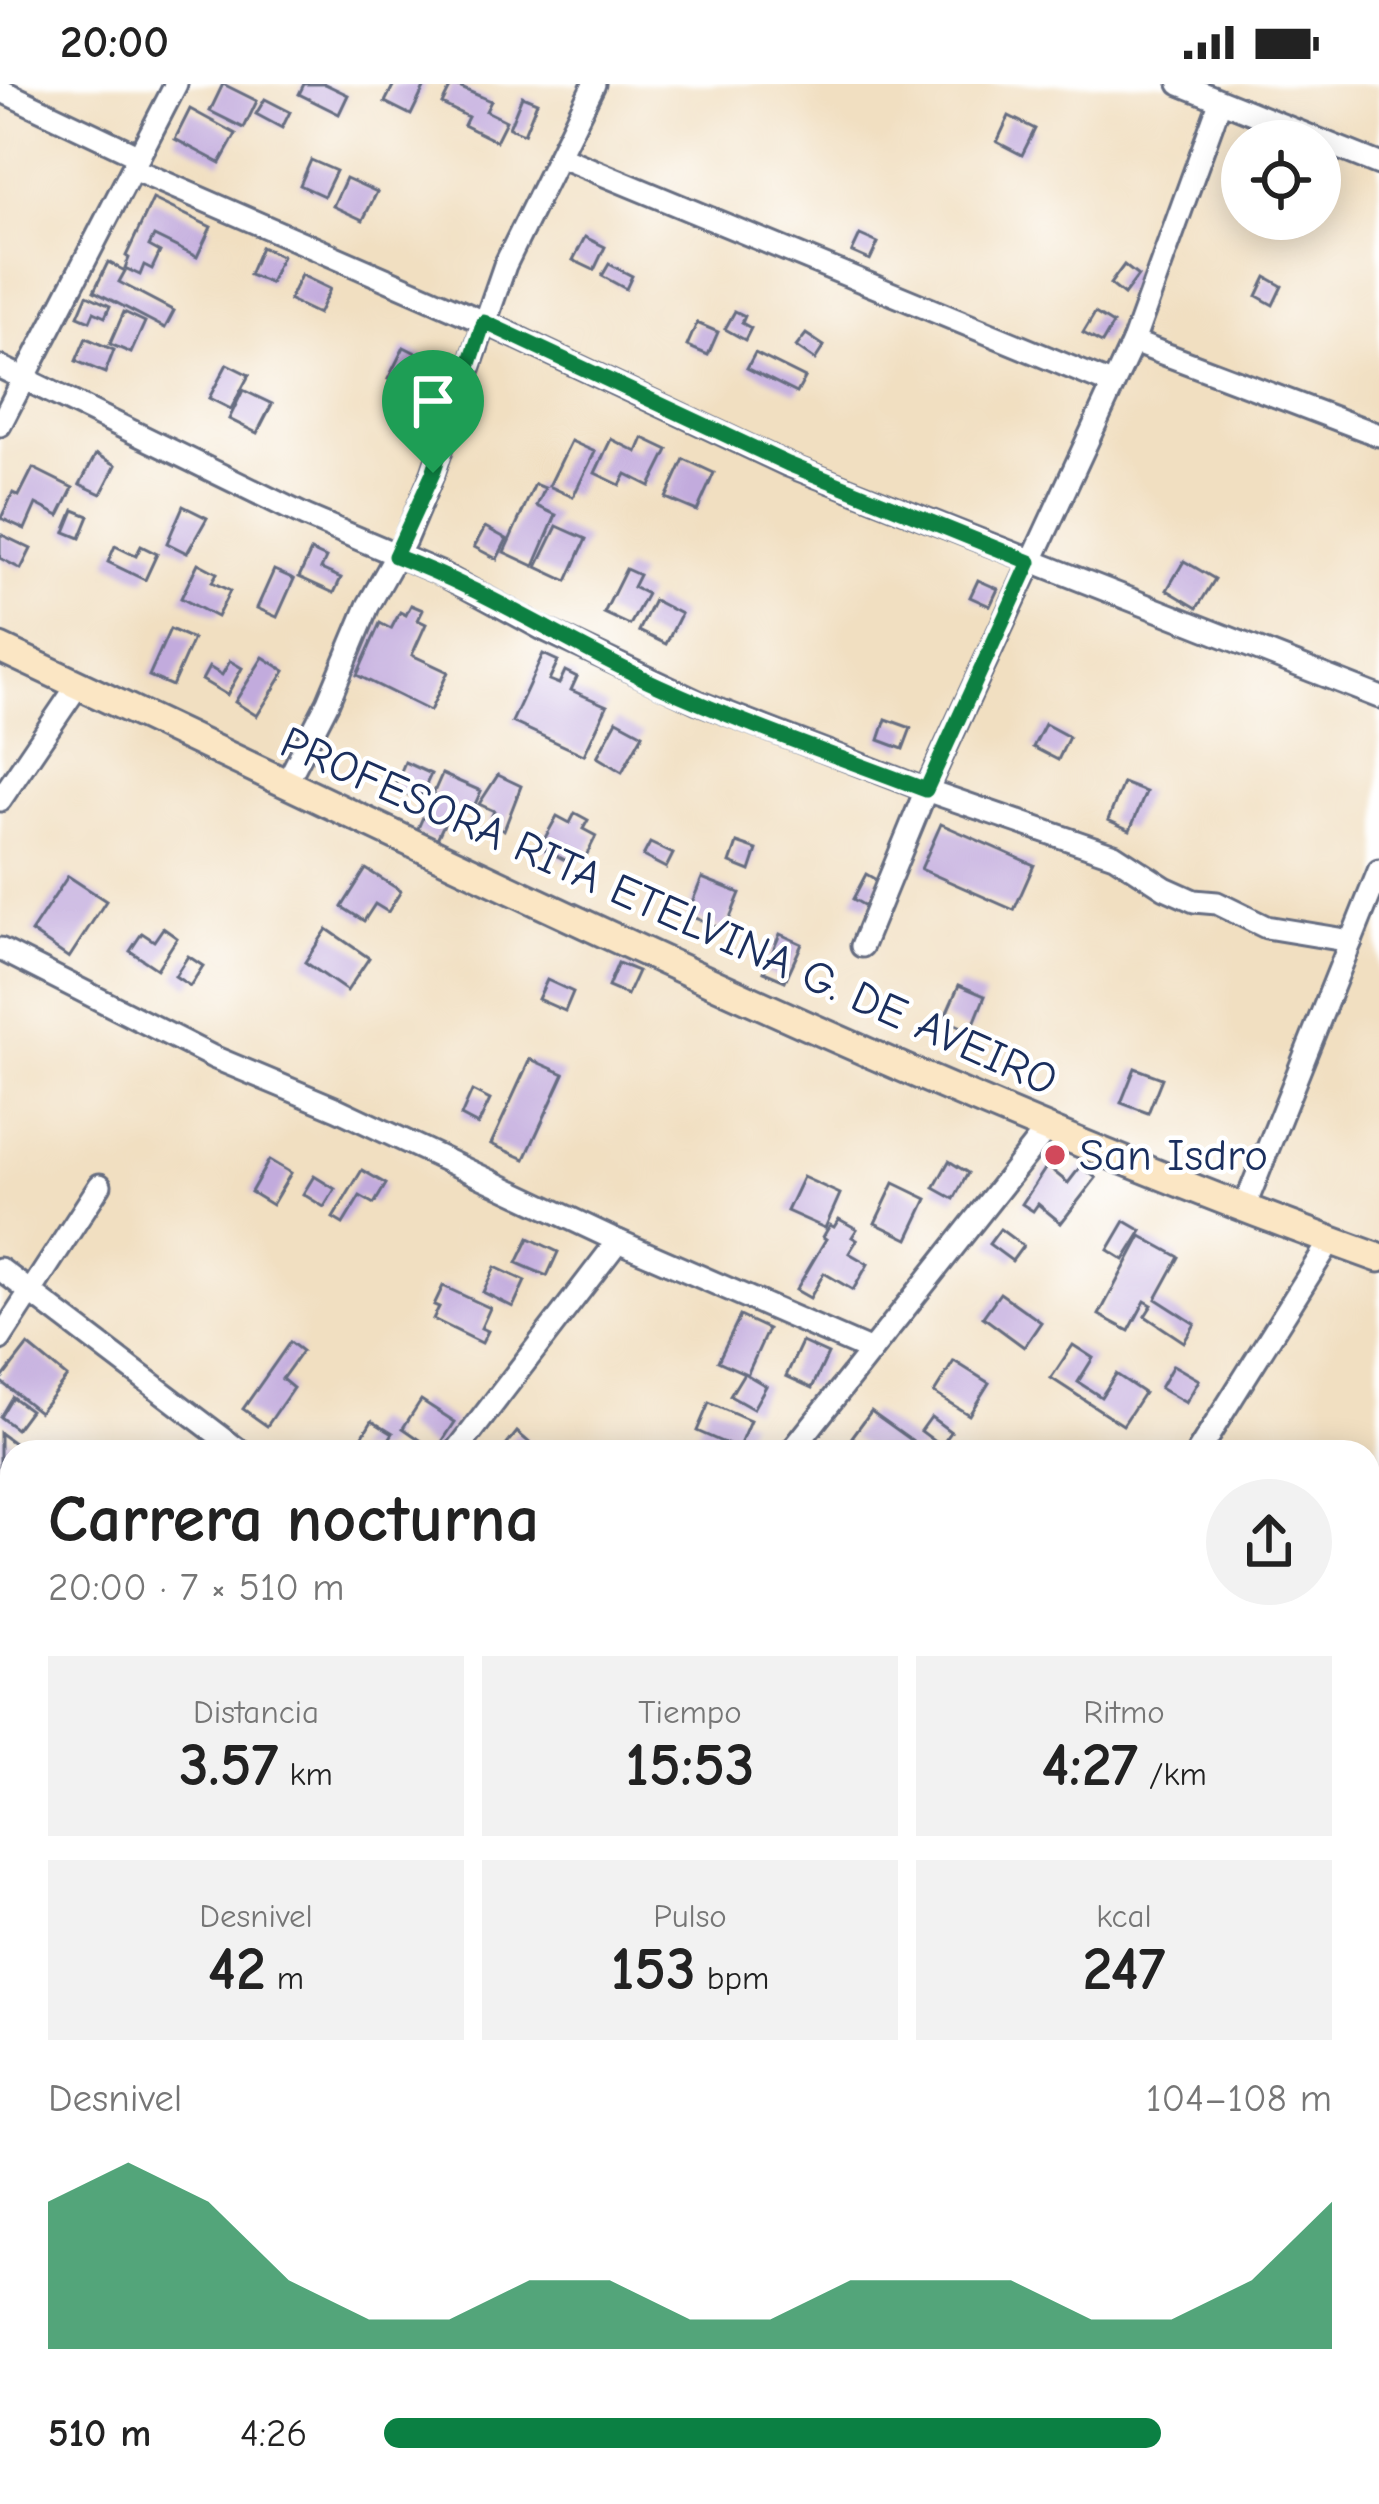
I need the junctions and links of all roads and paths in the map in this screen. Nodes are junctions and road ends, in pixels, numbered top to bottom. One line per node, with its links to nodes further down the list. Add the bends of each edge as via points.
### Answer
1 (176, 84): 8 (street)
2 (564, 84): 4 (street)
3 (1180, 84): 6 (street)
4 (591, 89): 7 (street)
5 (0, 90): 8 (street)
6 (1220, 102): 9 (street); 11 (street)
7 (561, 157): 10 (street); 14 (street)
8 (136, 163): 10 (street); 13 (street)
9 (1379, 164)
10 (484, 322): 17 (street, via 433,473); 18 (street, via 788,464)
11 (1133, 342): 14 (street); 16 (street)
12 (0, 367): 13 (street)
13 (24, 378): 15 (street); 17 (street)
14 (1112, 384): 18 (street)
15 (0, 425)
16 (1379, 435)
17 (395, 556): 22 (street); 23 (street, via 658,685)
18 (1030, 562): 21 (street); 23 (street)
19 (0, 648): 20 (street, PROFESORA RITA ETELVINA G. DE AVEIRO)
20 (79, 685): 22 (street, PROFESORA RITA ETELVINA G. DE AVEIRO); 24 (street)
21 (1379, 697)
22 (286, 784): 29 (street, PROFESORA RITA ETELVINA G. DE AVEIRO)
23 (926, 790): 26 (street, via 1114,855 1177,894 1266,926); 27 (street)
24 (0, 800)
25 (1379, 871): 26 (street)
26 (1351, 941): 31 (street)
27 (862, 946)
28 (0, 949): 33 (street, via 213,1057)
29 (1046, 1130): 31 (street, PROFESORA RITA ETELVINA G. DE AVEIRO); 38 (street)
30 (100, 1185): 36 (street)
31 (1244, 1208): 32 (street, PROFESORA RITA ETELVINA G. DE AVEIRO)
32 (1330, 1240): 34 (street, PROFESORA RITA ETELVINA G. DE AVEIRO); 42 (street)
33 (618, 1241): 38 (street); 40 (street)
34 (1379, 1258)
35 (0, 1269): 36 (street)
36 (32, 1294): 37 (street); 39 (street)
37 (0, 1339)
38 (872, 1351): 41 (street)
39 (226, 1440)
40 (465, 1440)
41 (801, 1440)
42 (1205, 1440)

